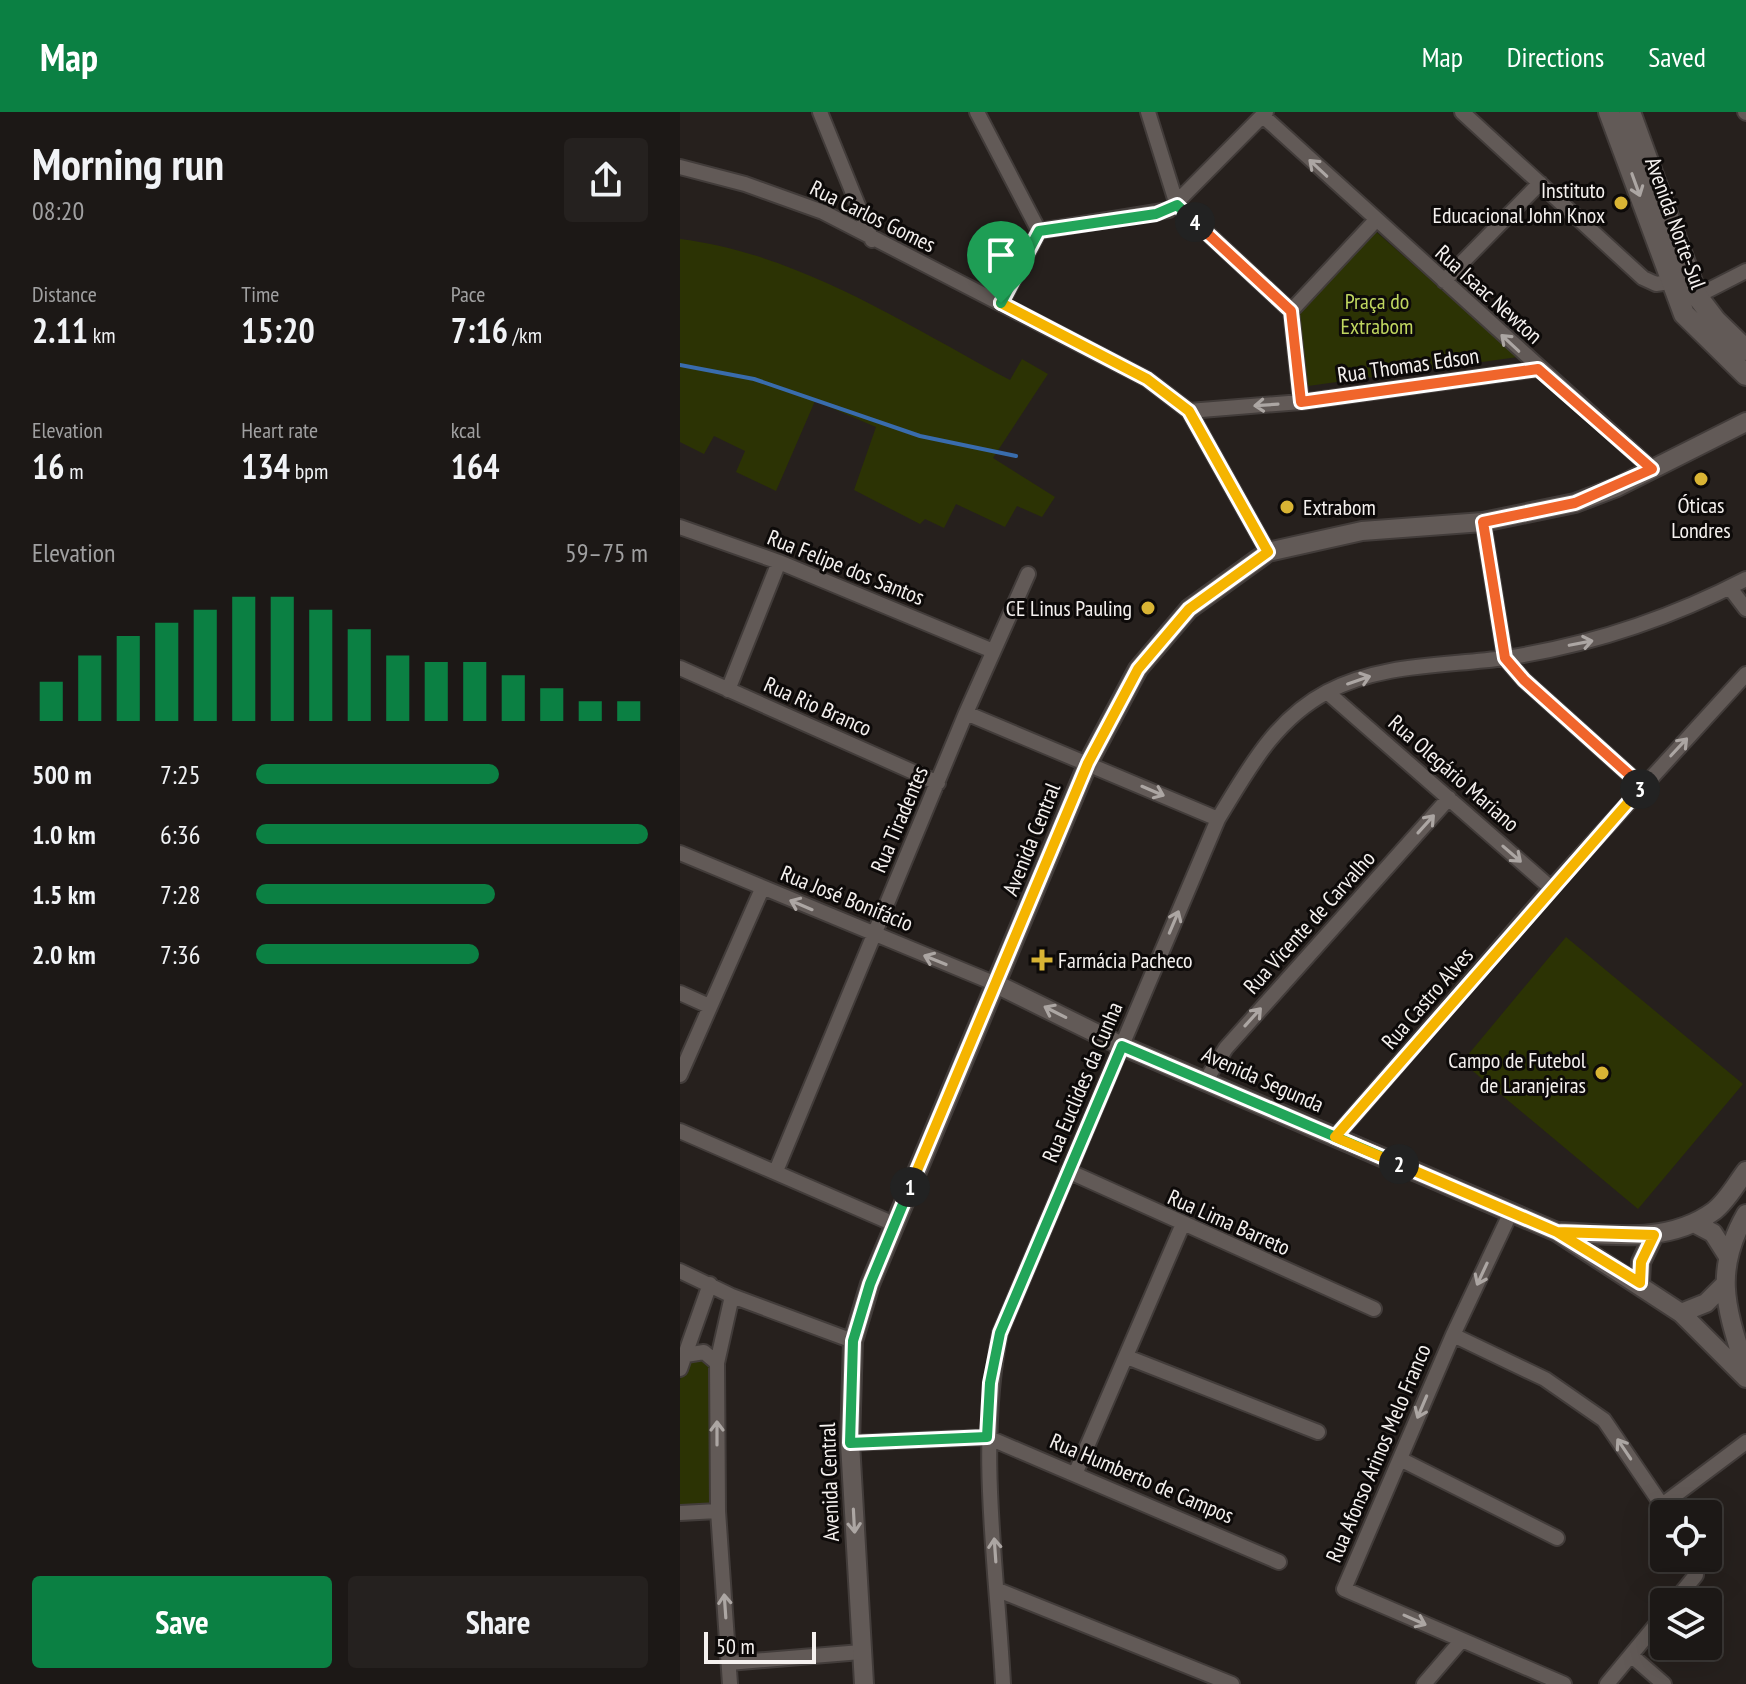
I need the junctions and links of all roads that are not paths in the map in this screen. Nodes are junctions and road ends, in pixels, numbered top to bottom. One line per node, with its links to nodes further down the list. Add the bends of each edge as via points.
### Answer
1 (820, 112): 13 (street)
2 (977, 112): 12 (street)
3 (1148, 112): 10 (street)
4 (1462, 112): 9 (street)
5 (1609, 112): 16 (main road, Avenida Norte-Sul, one-way to 16)
6 (1630, 112): 17 (main road, Avenida Norte-Sul)
7 (1264, 114): 10 (street); 11 (street, Rua Isaac Newton, one-way to 7)
8 (680, 167): 13 (street, Rua Carlos Gomes, via 823,212)
9 (1540, 183): 15 (street); 16 (street, via 1643,278 1656,284)
10 (1177, 205): 12 (street, via 1156,214); 19 (street)
11 (1375, 221): 15 (street, Rua Isaac Newton); 19 (street)
12 (1039, 231): 18 (street)
13 (872, 240): 18 (street, Rua Carlos Gomes)
14 (1746, 271): 17 (street)
15 (1444, 281): 21 (street, Rua Isaac Newton, one-way to 15)
16 (1670, 282): 22 (main road, Avenida Norte-Sul, via 1692,324)
17 (1697, 296): 20 (main road, Avenida Norte-Sul)
18 (1001, 303): 24 (street, Rua Carlos Gomes, via 1147,379)
19 (1291, 311): 23 (street)
20 (1746, 350)
21 (1538, 369): 23 (street, Rua Thomas Edson); 26 (street, Rua Isaac Newton)
22 (1746, 375)
23 (1301, 402): 24 (street, Rua Thomas Edson, one-way to 24)
24 (1189, 411): 29 (street, Rua Carlos Gomes)
25 (1746, 422): 26 (street, Avenida Central)
26 (1652, 469): 27 (street, Avenida Central, via 1575,503)
27 (1483, 522): 29 (street, Avenida Central, via 1362,531); 36 (street)
28 (680, 527): 30 (street, Rua Felipe dos Santos)
29 (1268, 552): 42 (street, Avenida Central, via 1189,609 1160,641 1138,669)
30 (779, 562): 35 (street, Rua Felipe dos Santos); 39 (street)
31 (1028, 574): 35 (street, Rua Tiradentes)
32 (1746, 579): 33 (street, Rua Euclides da Cunha)
33 (1730, 588): 34 (street); 36 (street, Rua Euclides da Cunha, one-way to 33, via 1613,637)
34 (1746, 609)
35 (993, 651): 41 (street, Rua Tiradentes)
36 (1505, 658): 40 (street, Rua Euclides da Cunha, one-way to 36, via 1366,677 1428,665); 44 (street)
37 (680, 668): 39 (street, Rua Rio Branco)
38 (1746, 674): 44 (street, Rua Castro Alves, one-way to 38)
39 (728, 690): 43 (street, Rua Rio Branco)
40 (1327, 692): 45 (street, Rua Olegário Mariano); 46 (street, Rua Euclides da Cunha, via 1264,744)
41 (966, 713): 42 (street); 43 (street, Rua Tiradentes)
42 (1088, 763): 46 (street, one-way to 46); 51 (street, Avenida Central)
43 (938, 783): 50 (street, Rua Tiradentes)
44 (1642, 786): 48 (street, Rua Castro Alves)
45 (1449, 798): 48 (street, Rua Olegário Mariano, one-way to 48); 56 (street, Rua Vicente de Carvalho, one-way to 45, via 1226,1048)
46 (1218, 819): 54 (street, Rua Euclides da Cunha, one-way to 46)
47 (680, 853): 49 (street, Rua José Bonifácio)
48 (1551, 888): 58 (street, Rua Castro Alves)
49 (762, 889): 50 (street, Rua José Bonifácio, one-way to 49); 53 (street)
50 (873, 935): 51 (street, Rua José Bonifácio, one-way to 50); 59 (street, Rua Tiradentes)
51 (996, 984): 54 (street, Avenida Segunda, one-way to 51); 65 (street, Avenida Central)
52 (680, 993): 53 (street)
53 (709, 1006): 55 (street)
54 (1122, 1046): 56 (street, Avenida Segunda); 60 (street, Rua Euclides da Cunha)
55 (680, 1075)
56 (1206, 1080): 58 (street, Avenida Segunda)
57 (680, 1131): 59 (street)
58 (1335, 1137): 62 (street, Avenida Segunda)
59 (776, 1171): 65 (street)
60 (1068, 1171): 66 (street, Rua Lima Barreto); 85 (street, Rua Euclides da Cunha, via 1000,1333)
61 (1746, 1171): 64 (street, via 1716,1209)
62 (1511, 1212): 67 (street, Avenida Segunda); 77 (street, Rua Afonso Arinos Melo Franco, one-way to 77)
63 (1746, 1214): 69 (street)
64 (1694, 1223): 68 (street); 69 (street, via 1713,1233)
65 (894, 1224): 78 (street, Avenida Central)
66 (1182, 1226): 75 (street, Rua Lima Barreto); 79 (street)
67 (1557, 1232): 68 (street); 71 (street)
68 (1654, 1235): 71 (street, via 1641,1262)
69 (1727, 1255): 73 (street)
70 (680, 1271): 72 (street)
71 (1640, 1283): 76 (street)
72 (710, 1284): 74 (street); 80 (street)
73 (1724, 1285): 76 (street, via 1706,1303); 82 (street)
74 (732, 1296): 78 (street); 81 (street)
75 (1374, 1309)
76 (1681, 1313): 83 (street)
77 (1453, 1335): 88 (street, Rua Afonso Arinos Melo Franco, one-way to 88); 90 (street, one-way to 77, via 1604,1420 1545,1379)
78 (853, 1341): 87 (street, Avenida Central)
79 (1127, 1357): 84 (street); 89 (street)
80 (683, 1362): 81 (street, via 704,1352)
81 (717, 1363): 92 (street, one-way to 81)
82 (1746, 1371)
83 (1746, 1378)
84 (1318, 1432)
85 (987, 1437): 87 (street); 89 (street, Rua Humberto de Campos); 96 (street, Rua Euclides da Cunha, one-way to 85)
86 (1746, 1442): 91 (street)
87 (850, 1443): 99 (street, Avenida Central, one-way to 99)
88 (1400, 1459): 94 (street); 98 (street, Rua Afonso Arinos Melo Franco, one-way to 98, via 1344,1589)
89 (1076, 1472): 95 (street, Rua Humberto de Campos)
90 (1658, 1500)
91 (1677, 1500)
92 (718, 1511): 93 (street); 101 (street, one-way to 92)
93 (680, 1513)
94 (1557, 1538)
95 (1279, 1562)
96 (998, 1590): 104 (street, Rua Euclides da Cunha); 105 (street)
97 (1650, 1633): 100 (street)
98 (1461, 1641): 106 (street); 107 (street, Rua Afonso Arinos Melo Franco)
99 (861, 1652): 101 (street); 103 (street, Avenida Central)
100 (1632, 1656): 108 (street); 109 (street)
101 (729, 1663): 102 (street)
102 (730, 1684)
103 (864, 1684)
104 (1003, 1684)
105 (1232, 1684)
106 (1424, 1684)
107 (1564, 1684)
108 (1607, 1684)
109 (1664, 1684)

